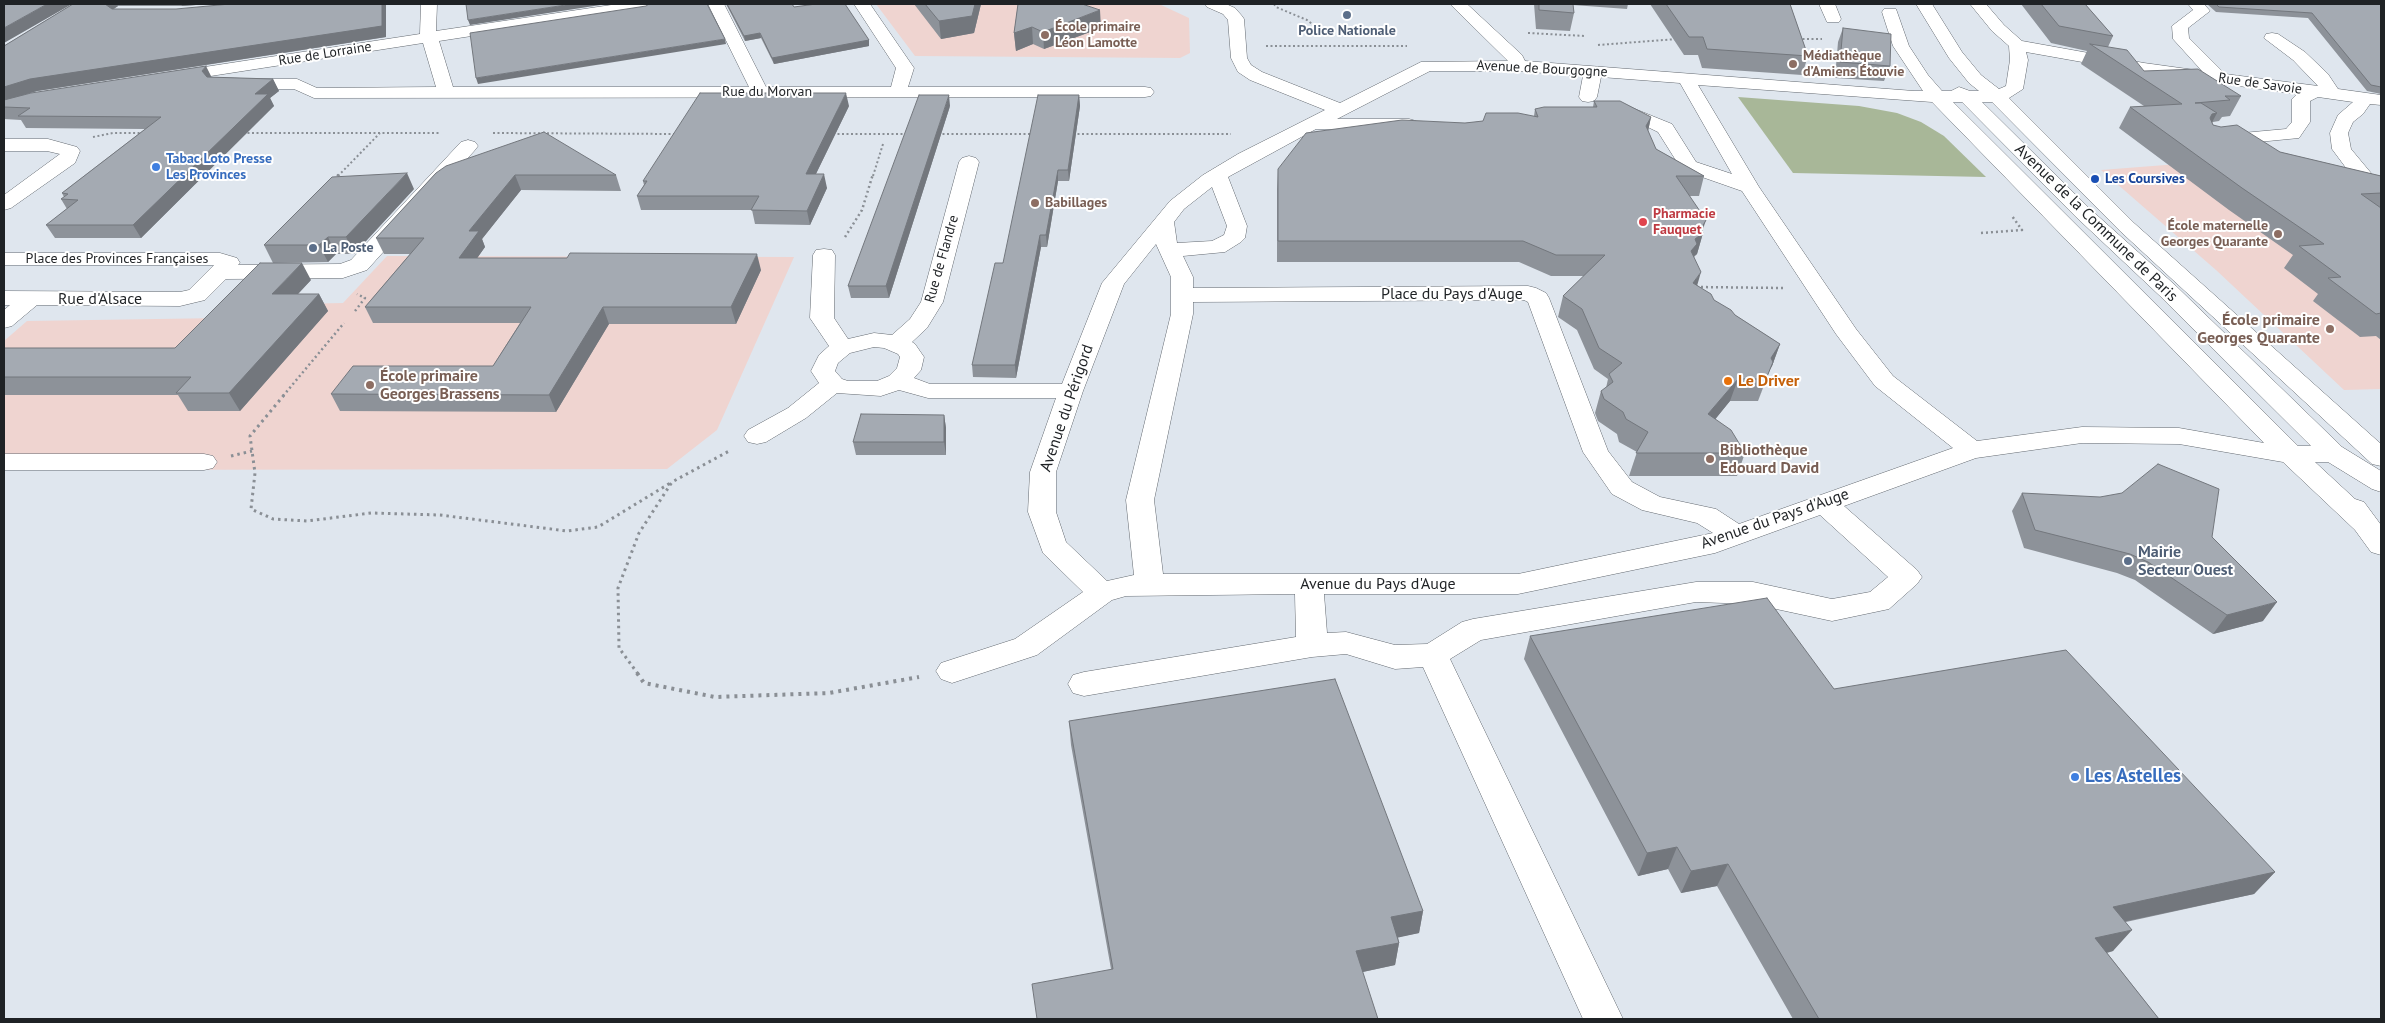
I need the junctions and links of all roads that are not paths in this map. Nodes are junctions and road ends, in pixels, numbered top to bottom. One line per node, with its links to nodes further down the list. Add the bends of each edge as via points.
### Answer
1 (428, 4): 13 (street)
2 (646, 4): 13 (street, Rue de Lorraine)
3 (716, 4): 24 (street)
4 (862, 4): 25 (street, via 905,68)
5 (1213, 4): 31 (street, via 1229,11 1236,19 1239,58 1244,68 1256,76)
6 (1458, 4): 16 (street, via 1516,59)
7 (1827, 4): 12 (street)
8 (1924, 4): 22 (street, Avenue de la Commune de Paris, via 1955,54)
9 (1978, 4): 15 (street)
10 (2196, 4): 20 (street, via 2202,11 2180,26 2181,39)
11 (1887, 8): 22 (street, Avenue de la Commune de Paris, via 1918,47 1937,78); 28 (street, via 1901,46)
12 (1833, 19)
13 (430, 38): 18 (street, Rue de Lorraine); 23 (street)
14 (2272, 38): 27 (street, via 2299,56 2322,78)
15 (2017, 45): 20 (street, Rue de Savoie); 29 (street, via 2019,60 2014,89)
16 (1518, 66): 17 (street, Avenue de Bourgogne); 31 (street, Avenue de Bourgogne, via 1427,66)
17 (1593, 72): 19 (street, Avenue de Bourgogne); 39 (street, via 1585,105 1630,112 1665,128 1689,166)
18 (191, 74): 21 (street, Rue de Lorraine); 23 (street, Rue du Morvan, via 215,83 297,84 314,93)
19 (1686, 79): 28 (street, Avenue de Bourgogne); 39 (street)
20 (2220, 79): 27 (street, Rue de Savoie)
21 (153, 80)
22 (1971, 88): 28 (street, Avenue de Bourgogne); 29 (street); 59 (street, Avenue de la Commune de Paris, via 2082,212)
23 (446, 92): 24 (street, Rue du Morvan)
24 (760, 92): 25 (street, Rue du Morvan)
25 (898, 92): 26 (street, Rue du Morvan)
26 (1145, 92)
27 (2323, 93): 30 (street, Rue de Savoie); 34 (street, via 2301,99 2301,122 2292,134)
28 (1937, 96): 60 (street)
29 (1997, 97): 61 (street, via 2128,227)
30 (2373, 99): 40 (street, via 2345,119 2339,133 2342,149)
31 (1341, 110): 32 (street, Avenue du Périgord)
32 (1313, 124): 33 (street); 38 (street, Avenue du Périgord)
33 (1423, 125)
34 (2209, 140)
35 (4, 145): 41 (street, via 67,149 68,159)
36 (468, 146): 46 (street, via 359,265 343,271)
37 (969, 162): 52 (street, Rue de Flandre, via 932,302 919,323)
38 (1216, 175): 42 (street, Avenue du Périgord, via 1177,205); 43 (street, via 1236,226 1234,238 1217,246)
39 (1749, 187): 58 (street, via 1848,334 1884,381)
40 (2381, 196)
41 (4, 204)
42 (1164, 222): 43 (street); 56 (street, Avenue du Périgord, via 1113,283)
43 (1169, 250): 48 (street, via 1182,277)
44 (824, 256): 53 (street, via 822,318)
45 (4, 259): 46 (street, Place des Provinces Françaises, via 220,259 229,263)
46 (221, 272): 47 (street, Place des Provinces Françaises)
47 (196, 295): 50 (street, Rue d'Alsace, via 180,299)
48 (1182, 295): 66 (street, Place du Pays d'Auge, via 1528,293 1538,298 1596,452 1622,488); 71 (street, via 1182,314 1140,500)
49 (4, 298): 50 (street, Rue d'Alsace)
50 (32, 298): 51 (street)
51 (4, 322)
52 (895, 344): 53 (street, via 874,340); 54 (street, via 907,349 912,357 909,370)
53 (842, 348): 55 (street, via 828,360 823,371)
54 (898, 381): 55 (street, via 881,389 866,390); 56 (street, via 928,391)
55 (833, 384): 57 (street, via 797,413)
56 (1071, 391): 73 (street, Avenue du Périgord, via 1043,472 1042,512 1053,546)
57 (757, 436)
58 (1972, 450): 60 (street, Avenue du Pays d'Auge, via 2082,435 2179,436); 65 (street, Avenue du Pays d'Auge)
59 (2334, 453): 60 (street, Avenue du Pays d'Auge); 64 (street, Avenue de la Commune de Paris); 67 (street, via 2332,477)
60 (2291, 455): 67 (street)
61 (2381, 458)
62 (4, 462): 63 (street)
63 (204, 462)
64 (2381, 483)
65 (1824, 503): 68 (street, Avenue du Pays d'Auge); 75 (street, via 1907,577 1879,601 1832,610 1753,593 1696,592 1473,630)
66 (1652, 504): 68 (street, Place du Pays d'Auge, via 1706,516); 70 (street, Place du Pays d'Auge)
67 (2364, 523): 69 (street)
68 (1736, 535): 70 (street, Avenue du Pays d'Auge)
69 (2381, 545)
70 (1685, 549): 72 (street, Avenue du Pays d'Auge, via 1518,584)
71 (1150, 584): 72 (street, Avenue du Pays d'Auge); 73 (street, Avenue du Pays d'Auge, via 1124,586)
72 (1309, 585): 74 (street)
73 (1102, 593): 76 (street, Avenue du Pays d'Auge, via 1026,648)
74 (1312, 646): 75 (street, via 1346,643 1395,657); 77 (street)
75 (1433, 655): 78 (street)
76 (952, 671)
77 (1084, 684)
78 (1603, 1019)

